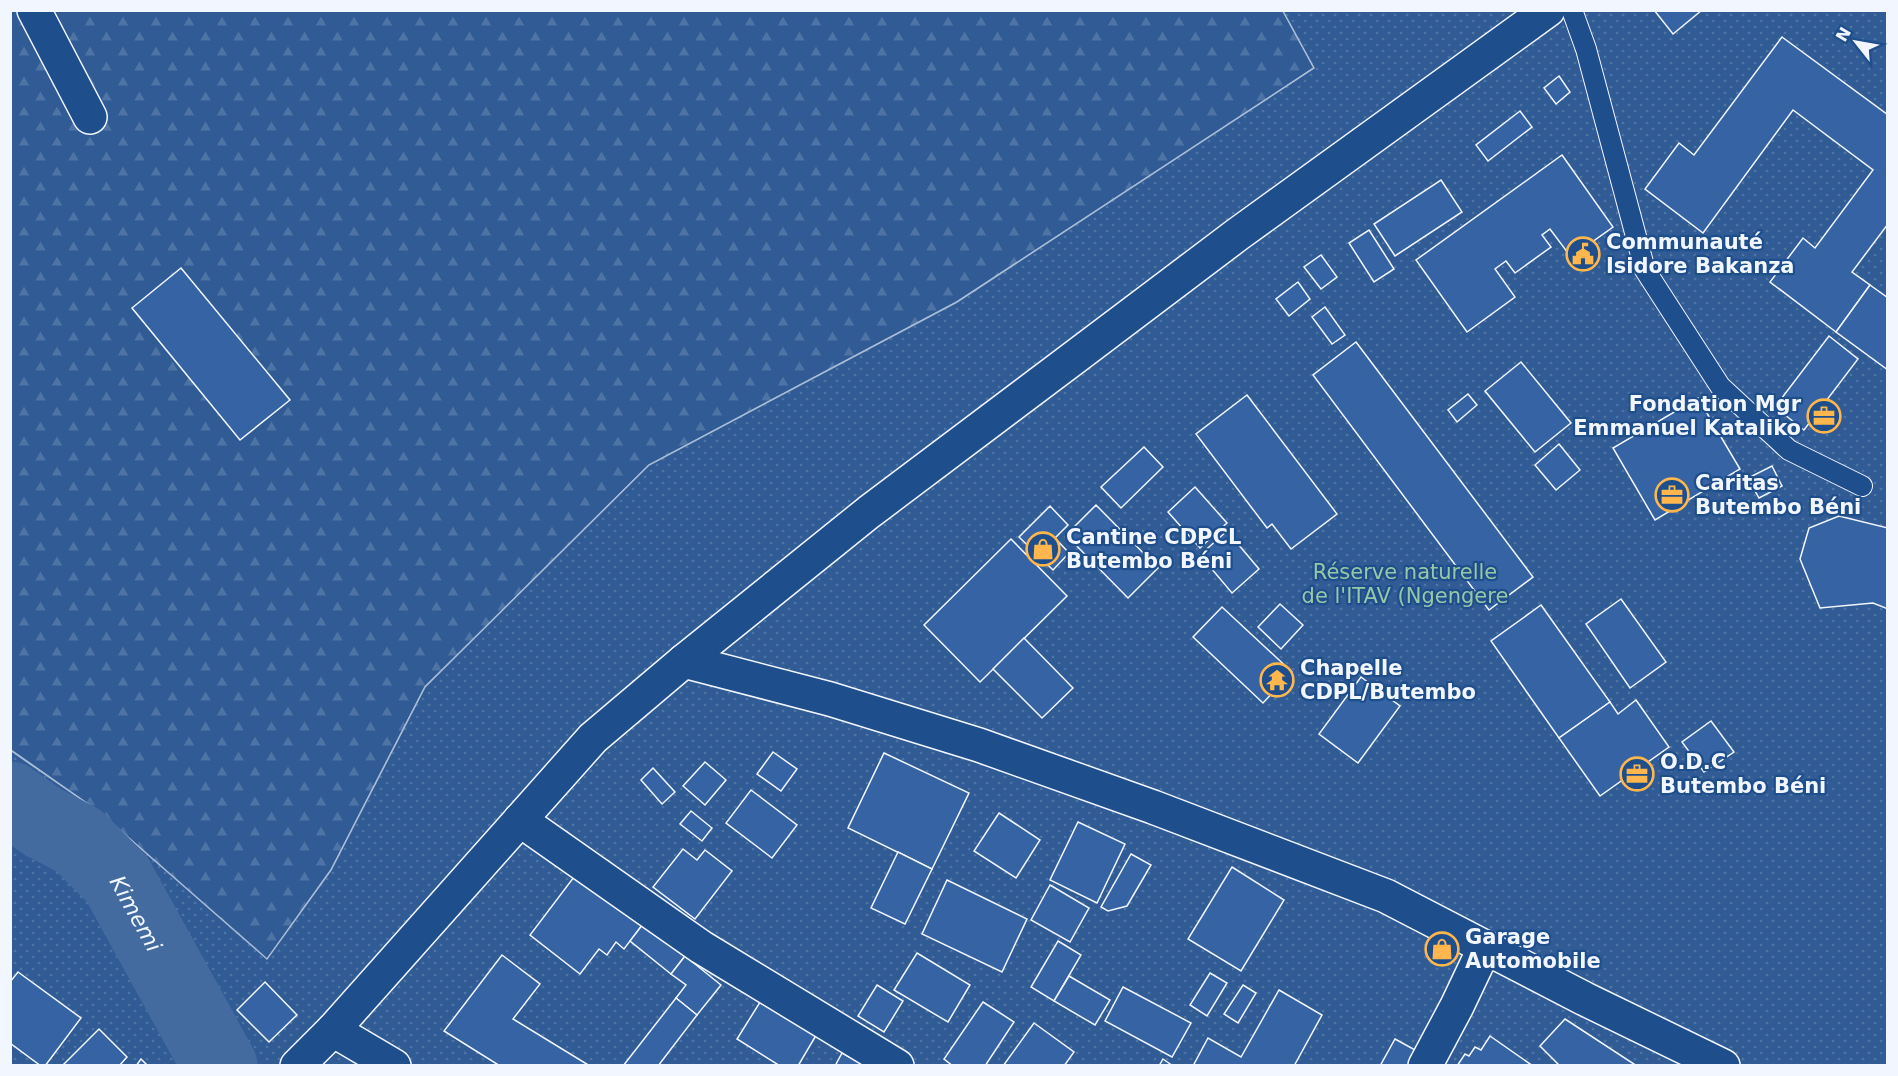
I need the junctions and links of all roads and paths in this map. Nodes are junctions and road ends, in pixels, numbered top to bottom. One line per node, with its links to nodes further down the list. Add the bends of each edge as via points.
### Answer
1 (34, 10): 4 (street)
2 (1572, 10): 5 (lane, via 1645,270 1720,386 1789,450)
3 (1539, 13): 6 (street, via 869,512)
4 (90, 117)
5 (1862, 486)
6 (684, 661): 7 (street, via 593,738); 8 (street, via 830,699 1001,753 1153,807 1386,896)
7 (520, 820): 9 (street); 12 (street, via 701,947)
8 (1485, 947): 13 (street); 14 (street)
9 (333, 1030): 10 (street); 11 (street)
10 (297, 1065)
11 (394, 1065)
12 (897, 1065)
13 (1425, 1065)
14 (1723, 1065)

